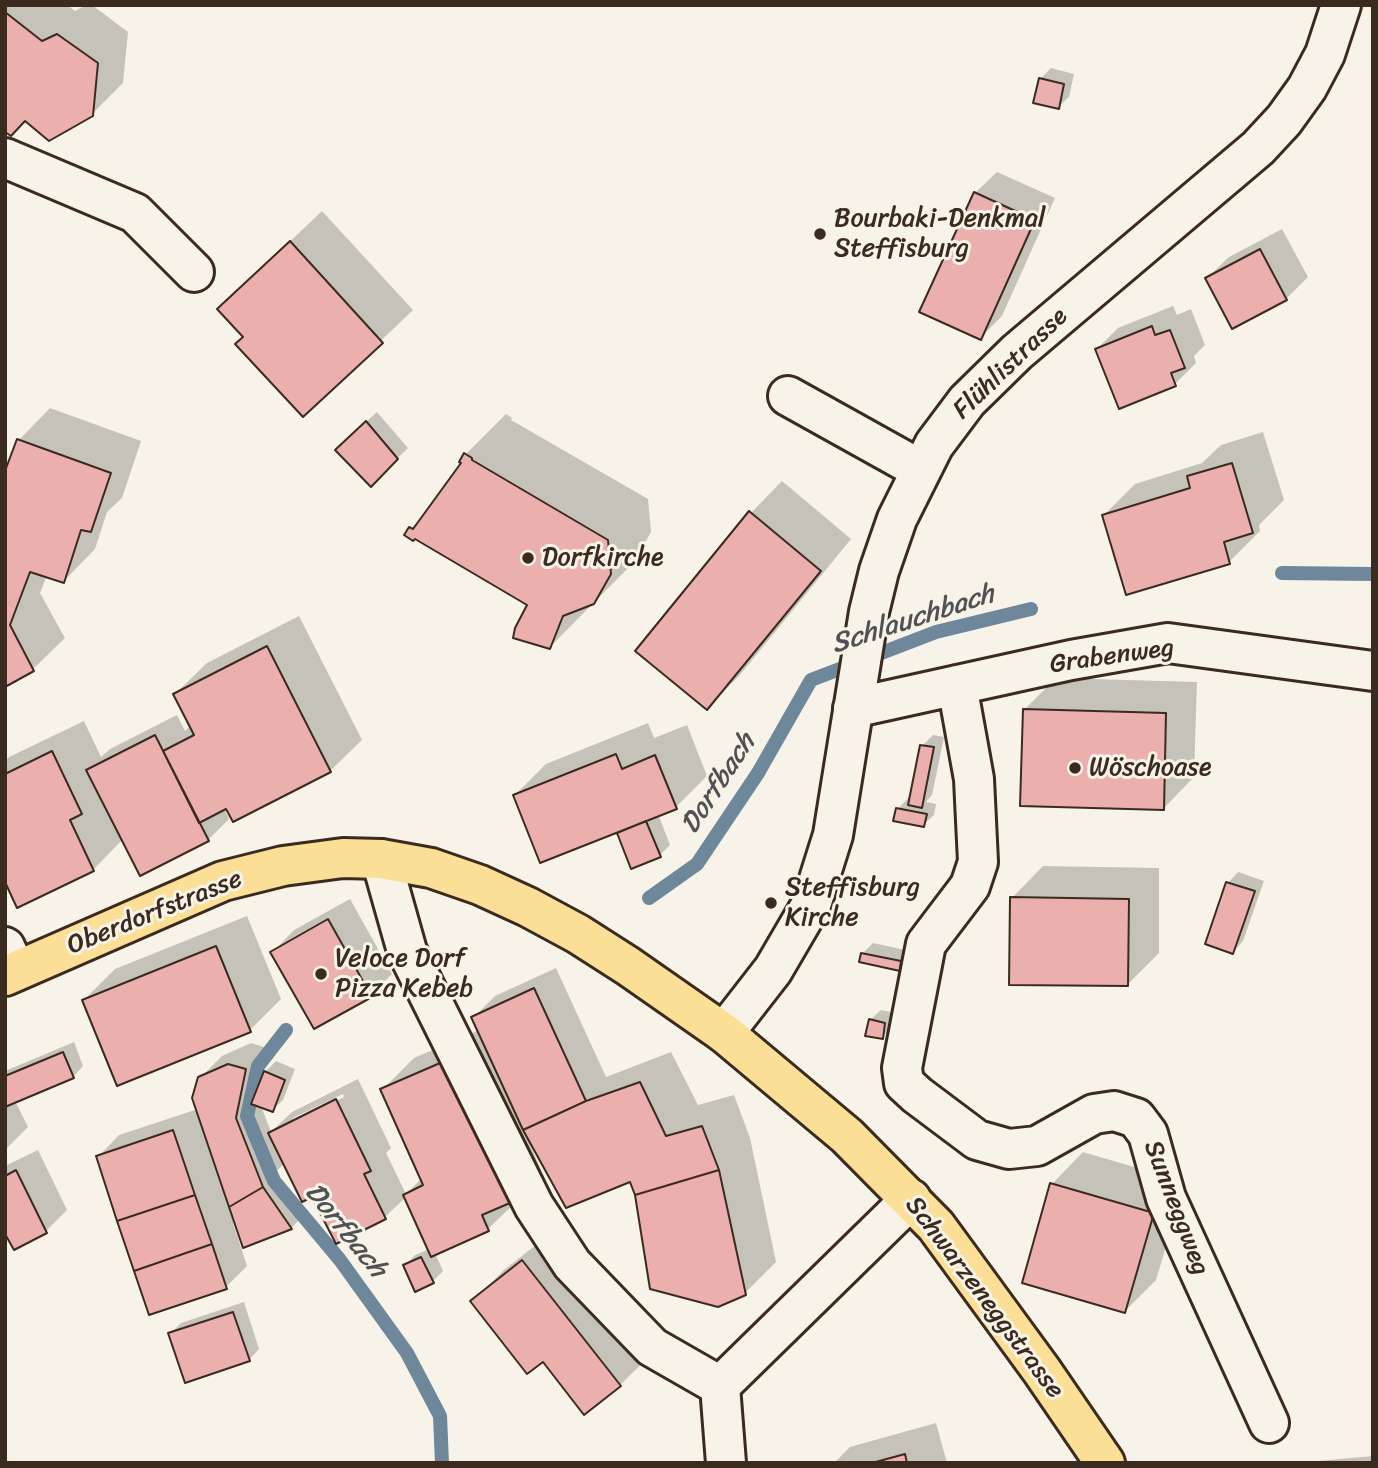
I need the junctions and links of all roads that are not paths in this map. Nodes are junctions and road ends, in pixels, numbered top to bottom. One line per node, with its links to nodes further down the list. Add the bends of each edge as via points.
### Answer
1 (1341, 5): 5 (street, Flühlistrasse, via 1325,54 1284,120 1229,174 985,382 949,423)
2 (5, 158): 3 (street, via 135,213)
3 (194, 272)
4 (788, 396): 5 (street)
5 (921, 470): 8 (street, Flühlistrasse, via 878,571)
6 (1373, 671): 7 (street, Grabenweg, via 1168,643)
7 (957, 685): 8 (street, Grabenweg); 14 (street, Sunneggweg, via 974,779 978,862 970,886 926,944 902,1068 904,1083 977,1140 1009,1149 1037,1146 1094,1114 1114,1111 1136,1118 1148,1134 1166,1198)
8 (855, 696): 11 (street, Flühlistrasse, via 832,835 811,905 774,971)
9 (381, 859): 10 (main road, Oberdorfstrasse, via 343,858 283,866 223,881); 11 (main road, Oberdorfstrasse, via 431,868 528,907 598,947); 13 (street, via 407,951 534,1206 572,1264 652,1347)
10 (9, 965)
11 (724, 1033): 12 (main road, Schwarzeneggstrasse, via 846,1136)
12 (911, 1199): 13 (street); 16 (main road, Schwarzeneggstrasse, via 949,1243)
13 (720, 1386): 15 (street)
14 (1269, 1423)
15 (726, 1463)
16 (1105, 1463)

